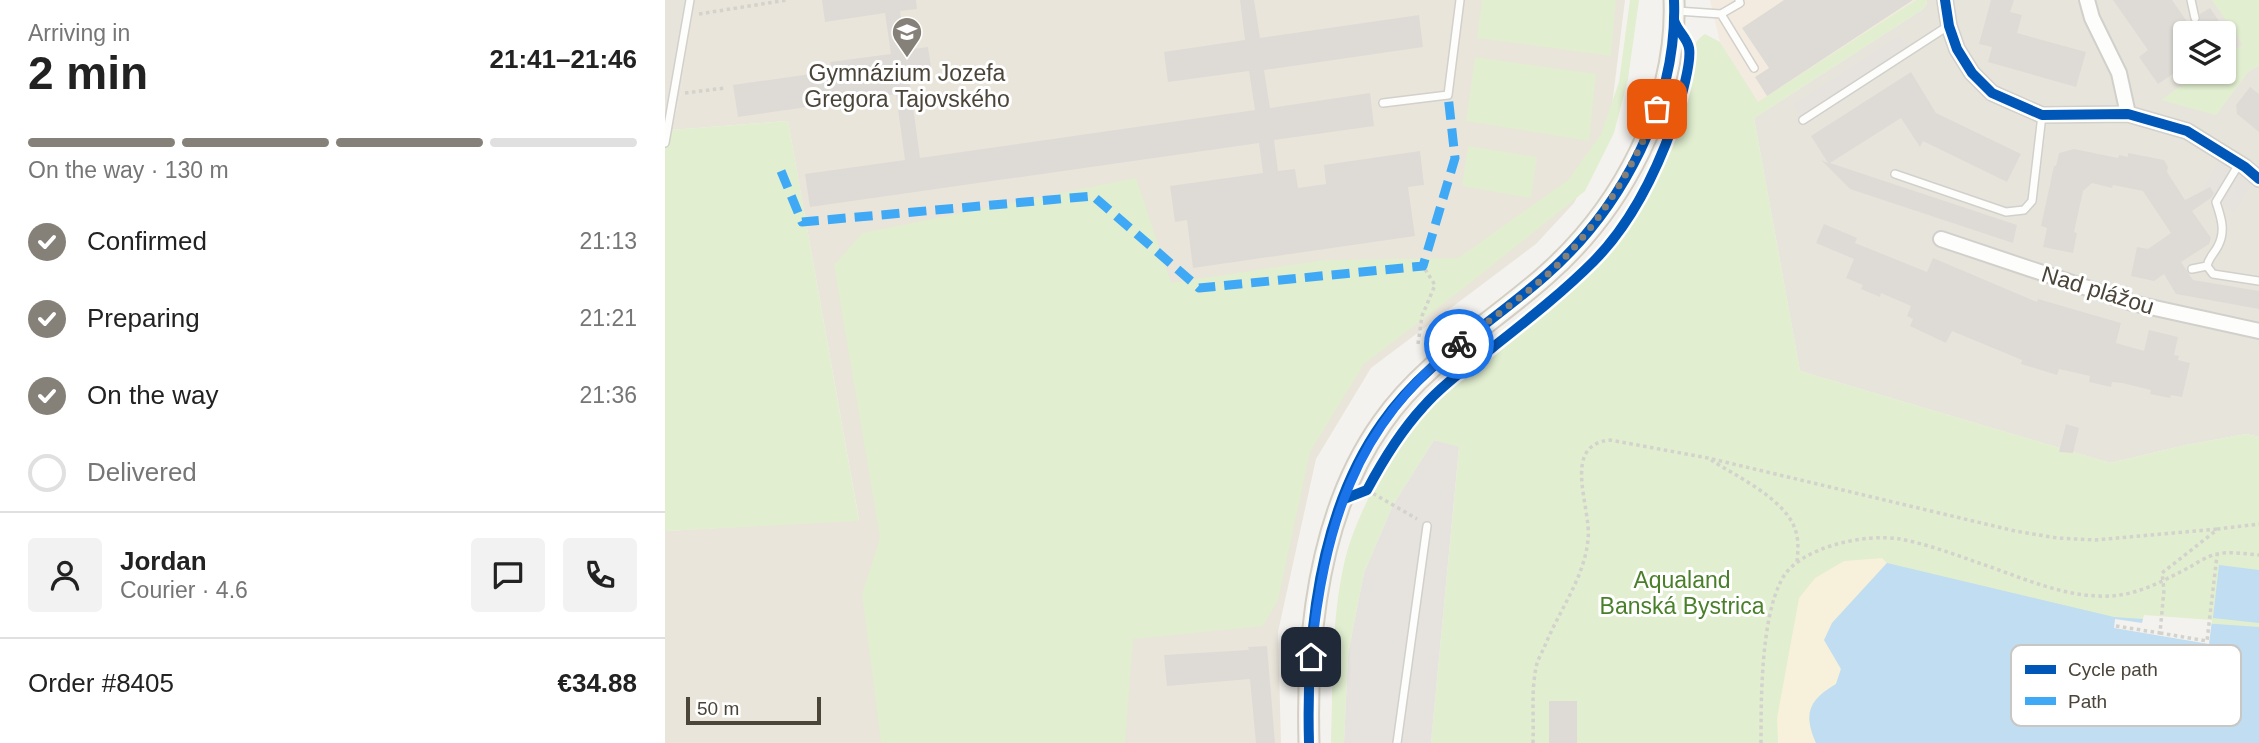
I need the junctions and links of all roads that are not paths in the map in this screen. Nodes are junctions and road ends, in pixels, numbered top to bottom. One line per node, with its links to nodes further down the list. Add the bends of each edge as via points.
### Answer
1 (690, 0): 13 (lane)
2 (1460, 0): 12 (lane, via 1448,95)
3 (1739, 0): 8 (lane)
4 (1945, 0): 10 (street)
5 (2087, 0): 14 (street, via 2119,73)
6 (2191, 0): 9 (lane)
7 (1674, 6): 8 (lane); 27 (street, via 1657,109 1621,185 1578,244 1451,350 1395,406 1365,450 1324,561 1309,678)
8 (1721, 14): 11 (lane)
9 (2195, 18)
10 (1949, 26): 15 (street, via 1972,73 1991,93); 16 (lane)
11 (1754, 68)
12 (1383, 103)
13 (668, 112): 17 (lane)
14 (2128, 114): 15 (street); 18 (street, via 2187,131)
15 (2042, 115): 19 (lane, via 2032,201 2024,210 2006,212)
16 (1803, 120)
17 (665, 143)
18 (2239, 164): 20 (street); 22 (lane, via 2216,202 2223,233)
19 (1895, 174)
20 (2259, 179)
21 (1941, 239): 25 (street, Nad plážou, via 2132,303)
22 (2207, 266): 23 (lane); 24 (lane, via 2213,274)
23 (2192, 269)
24 (2259, 281)
25 (2259, 331)
26 (1427, 526): 28 (lane)
27 (1309, 743)
28 (1397, 743)

